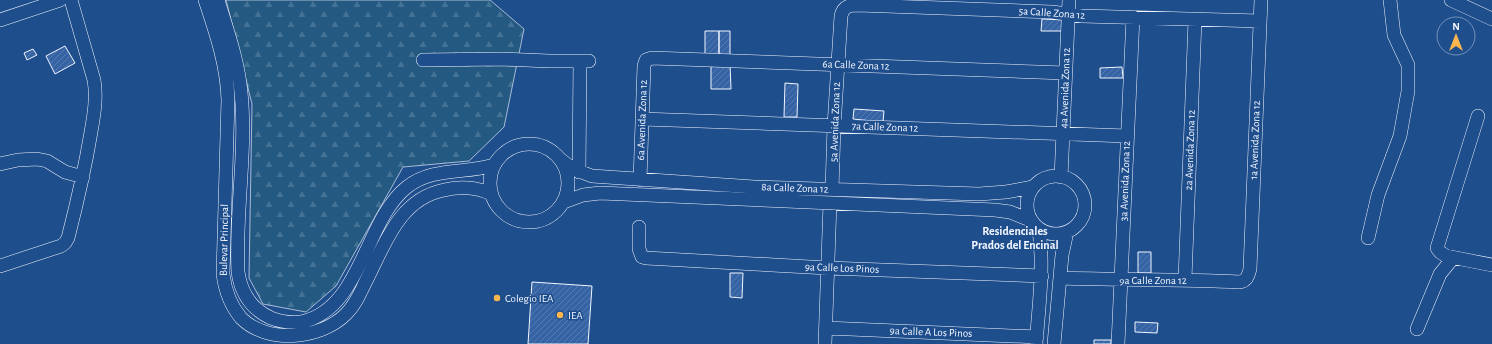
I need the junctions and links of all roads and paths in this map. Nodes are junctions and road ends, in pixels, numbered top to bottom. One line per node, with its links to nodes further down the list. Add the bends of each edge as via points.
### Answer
1 (60, 0): 13 (street)
2 (71, 0): 29 (street, via 96,91)
3 (205, 0): 34 (street, Bulevar Principal, via 219,43 228,84 222,274 231,302 250,326 267,334 289,338 329,327 357,300 400,217 417,200 451,188 482,190)
4 (218, 0): 27 (street, Bulevar Principal, via 236,59 241,91 239,282 250,302 274,320 307,320 330,307 353,277 385,214 406,188 420,179 438,173)
5 (1069, 0): 10 (street, 4a Avenida Zona 12)
6 (1261, 0): 15 (street, 1a Avenida Zona 12)
7 (1390, 0): 40 (street, via 1394,35 1408,65 1408,91 1400,136 1378,195)
8 (1451, 0): 12 (street)
9 (844, 8): 10 (street, 5a Calle Zona 12, via 858,5); 18 (street, 5a Avenida Zona 12)
10 (1068, 14): 11 (street, 5a Calle Zona 12); 19 (street, 4a Avenida Zona 12)
11 (1133, 17): 14 (street, 5a Calle Zona 12); 24 (street, 3a Avenida Zona 12)
12 (1492, 19)
13 (0, 20)
14 (1195, 20): 15 (street, 5a Calle Zona 12); 47 (street, 2a Avenida Zona 12)
15 (1260, 21): 49 (street, 1a Avenida Zona 12, via 1250,269)
16 (423, 60): 28 (street, via 584,61)
17 (646, 60): 18 (street, 6a Calle Zona 12, via 655,58); 21 (street, 6a Avenida Zona 12)
18 (837, 64): 19 (street, 6a Calle Zona 12); 22 (street, 5a Avenida Zona 12)
19 (1065, 73): 23 (street, 4a Avenida Zona 12)
20 (1478, 116): 41 (street, via 1437,248)
21 (642, 119): 22 (street, 7a Calle Zona 12); 31 (street, 6a Avenida Zona 12)
22 (834, 126): 23 (street, 7a Calle Zona 12); 33 (street, 5a Avenida Zona 12)
23 (1063, 134): 24 (street, 7a Calle Zona 12); 30 (street, 4a Avenida Zona 12)
24 (1127, 136): 48 (street, 3a Avenida Zona 12)
25 (560, 159): 27 (street, via 552,151 529,144 517,146 506,152); 28 (street, 8a Calle Zona 12); 35 (street, via 569,180)
26 (0, 164): 29 (street, via 37,159)
27 (494, 165): 34 (street, via 491,174)
28 (579, 172): 31 (street, 8a Calle Zona 12, via 603,178)
29 (83, 177): 43 (street, via 65,243)
30 (1061, 177): 32 (street, via 1046,178); 39 (street, via 1077,186 1085,202 1081,220 1075,228)
31 (640, 180): 33 (street, 8a Calle Zona 12)
32 (1033, 187): 33 (street, 8a Calle Zona 12, via 992,194); 37 (street, via 1026,203 1027,212)
33 (832, 189)
34 (491, 194): 35 (street, via 504,213 524,222 536,222 547,218)
35 (564, 202): 36 (street, 8a Calle Zona 12, via 583,195 600,193)
36 (830, 203): 37 (street, 8a Calle Zona 12, via 995,210 1010,212); 44 (street)
37 (1035, 225): 39 (street, via 1048,233); 45 (street, via 1042,251)
38 (639, 227): 44 (street, 9a Calle Los Pinos, via 639,249 642,257)
39 (1066, 232): 46 (street)
40 (1368, 238)
41 (1453, 258): 42 (street); 51 (street, via 1440,274)
42 (1492, 265)
43 (0, 266)
44 (828, 268): 45 (street, 9a Calle Los Pinos); 50 (street)
45 (1042, 276): 52 (street)
46 (1060, 278): 48 (street, 9a Calle Zona 12); 54 (street)
47 (1185, 279): 48 (street, 9a Calle Zona 12); 49 (street, 9a Calle Zona 12, via 1239,282)
48 (1121, 280): 55 (street, 3a Avenida Zona 12)
49 (1246, 280)
50 (826, 328): 52 (street, 9a Calle A Los Pinos); 53 (street)
51 (1417, 329)
52 (1036, 340)
53 (825, 344)
54 (1054, 344)
55 (1118, 344)

